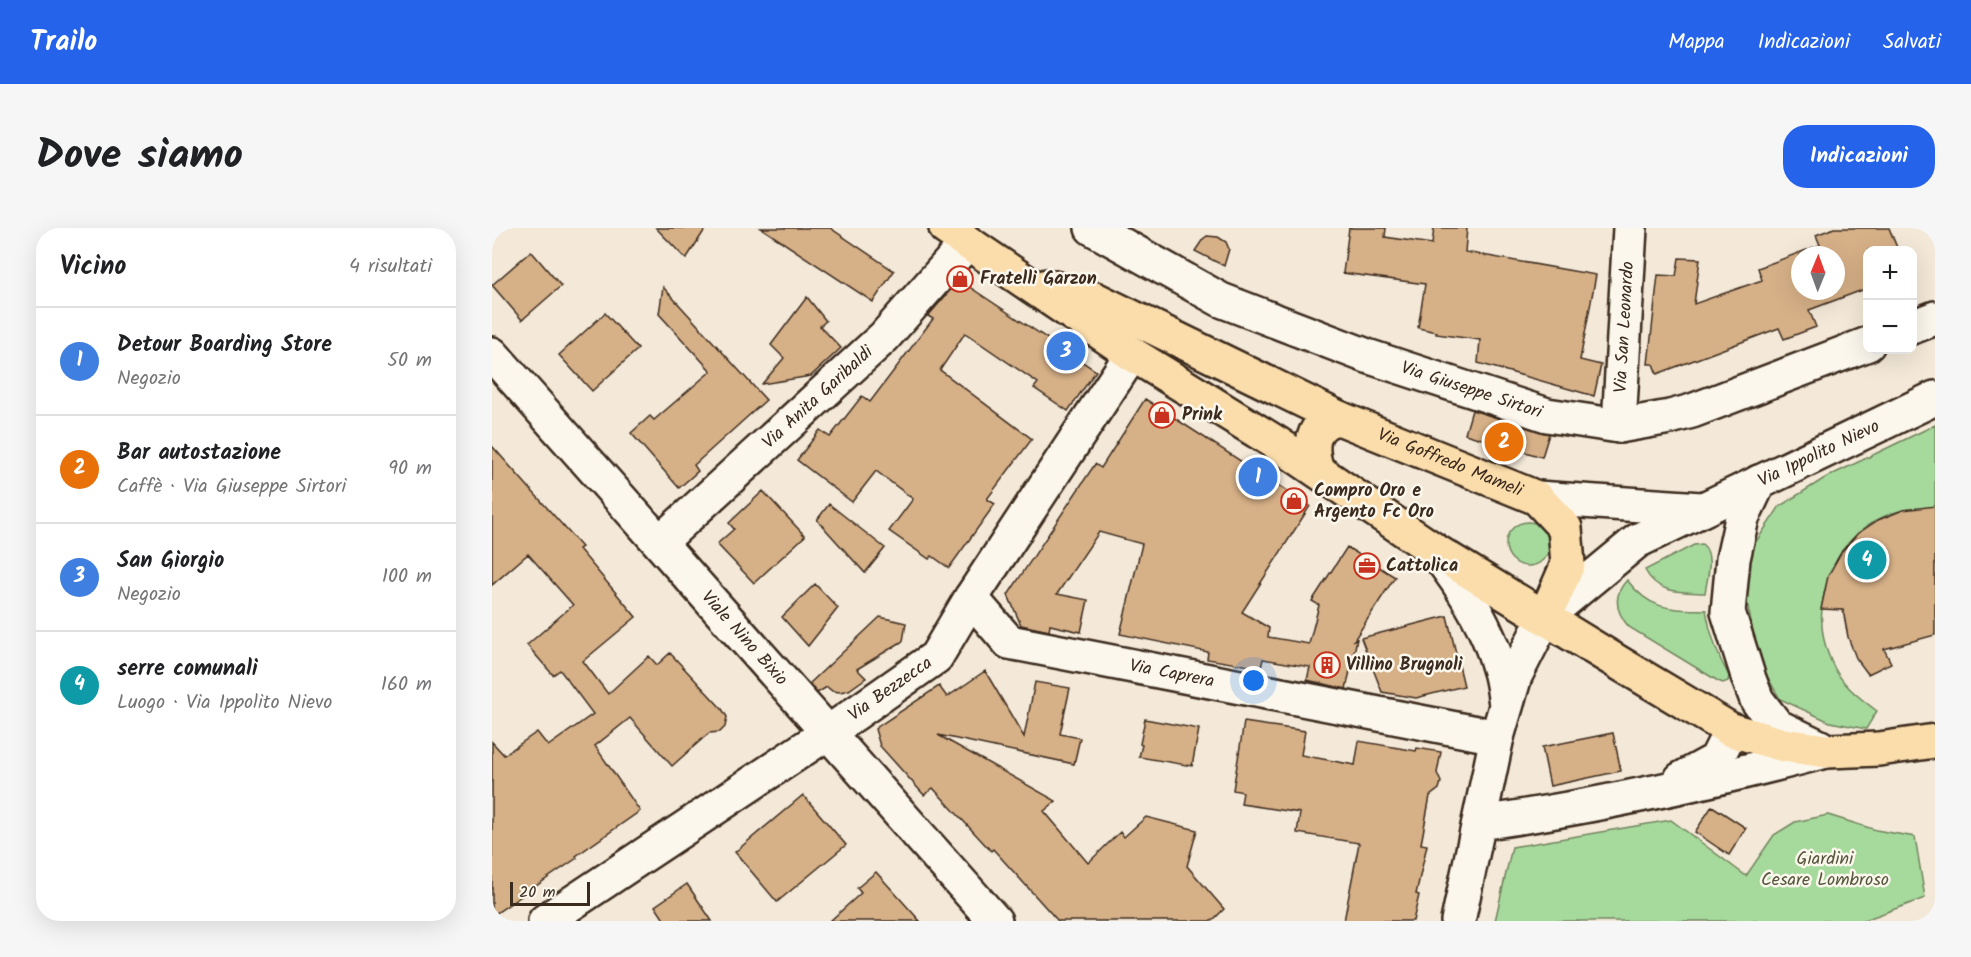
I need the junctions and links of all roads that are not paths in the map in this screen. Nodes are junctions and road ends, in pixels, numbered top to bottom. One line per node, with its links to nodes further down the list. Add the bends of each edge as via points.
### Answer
1 (1092, 228): 14 (street, Via Giuseppe Sirtori, via 1221,300 1367,356 1547,415)
2 (1630, 228): 14 (street, Via San Leonardo)
3 (957, 233): 4 (main road, Via Goffredo Mameli); 19 (street, Via Anita Garibaldi, via 884,337)
4 (1022, 279): 9 (main road, Via Goffredo Mameli); 10 (main road, Via Goffredo Mameli, via 1095,299)
5 (1935, 318): 6 (street)
6 (1917, 325)
7 (1863, 346): 14 (street, Via Giuseppe Sirtori, via 1692,411)
8 (492, 354): 19 (street, Viale Nino Bixio)
9 (1132, 354): 13 (main road, Via Goffredo Mameli); 21 (street, Via Bezzecca)
10 (1271, 385): 12 (main road, Via Goffredo Mameli); 13 (main road, via 1276,398 1274,411 1258,423)
11 (1935, 398): 16 (street, Via Ippolito Nievo)
12 (1339, 418): 15 (main road, via 1324,423 1314,439); 17 (main road, Via Goffredo Mameli)
13 (1244, 423): 15 (main road, Via Goffredo Mameli)
14 (1619, 426)
15 (1316, 468): 20 (main road, Via Goffredo Mameli)
16 (1759, 482): 18 (street, Via Ippolito Nievo); 28 (street, via 1742,518 1728,612 1757,700 1776,726)
17 (1537, 498): 18 (street, Via Ippolito Nievo); 22 (main road, Via Goffredo Mameli, via 1564,528 1568,564)
18 (1703, 509): 22 (street, Via Ippolito Nievo, via 1637,541)
19 (660, 542): 25 (street, Viale Nino Bixio)
20 (1434, 550): 22 (main road, Via Goffredo Mameli); 23 (street, via 1454,575 1488,635 1500,669)
21 (972, 598): 25 (street, Via Bezzecca, via 936,657); 26 (street, Via Caprera, via 1009,642)
22 (1545, 617): 23 (street, via 1515,676); 24 (main road, Via Goffredo Mameli)
23 (1506, 706): 26 (street)
24 (1731, 730): 28 (main road, Via Goffredo Mameli, via 1783,745); 29 (street, Via Goffredo Mameli, via 1716,760)
25 (829, 732): 31 (street, Via Bezzecca); 32 (street, Viale Nino Bixio)
26 (1497, 737): 30 (street)
27 (1927, 742): 28 (main road, Via Goffredo Mameli)
28 (1827, 751): 29 (street, Via Goffredo Mameli)
29 (1658, 791): 30 (street, Via Goffredo Mameli)
30 (1479, 823): 33 (street)
31 (545, 921)
32 (995, 921)
33 (1458, 921)

